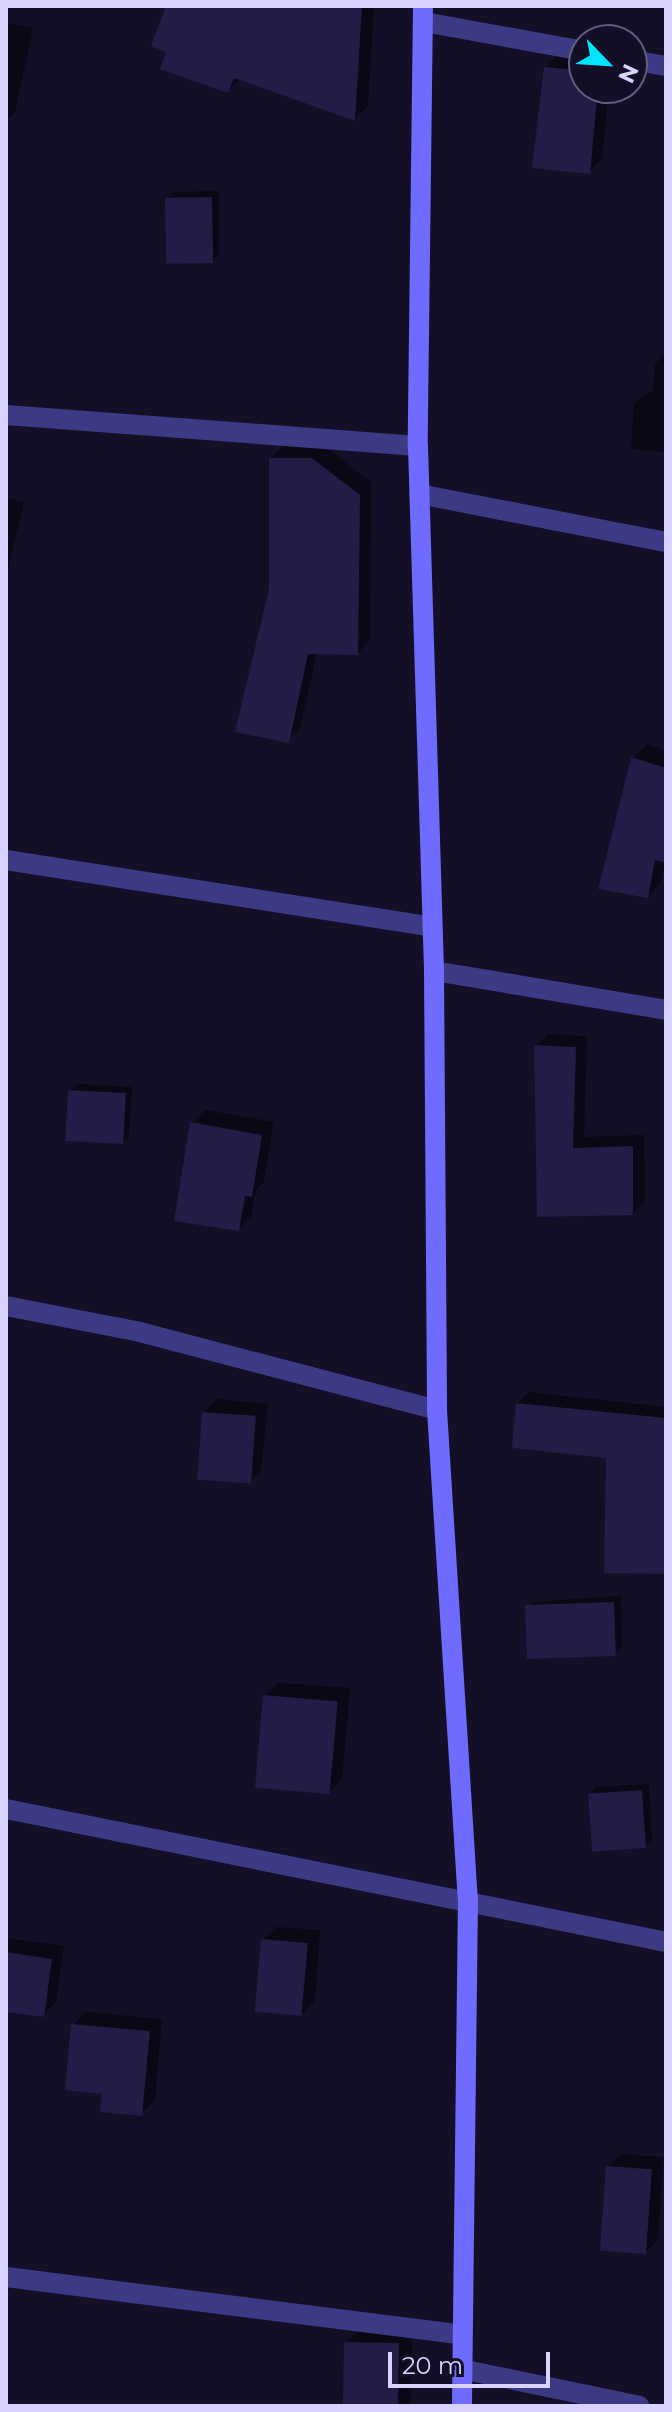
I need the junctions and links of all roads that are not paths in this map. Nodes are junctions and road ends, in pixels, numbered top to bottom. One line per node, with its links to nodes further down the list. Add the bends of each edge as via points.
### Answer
1 (424, 14): 2 (street); 4 (street)
2 (568, 47)
3 (6, 415): 4 (street)
4 (418, 446): 5 (street)
5 (419, 494): 6 (street); 8 (street)
6 (666, 542)
7 (6, 860): 8 (street)
8 (432, 927): 9 (street)
9 (434, 971): 10 (street); 12 (street)
10 (666, 1010)
11 (6, 1306): 12 (street, via 136,1331)
12 (437, 1410): 14 (street)
13 (6, 1809): 14 (street)
14 (468, 1898): 15 (street); 17 (street)
15 (666, 1942)
16 (6, 2277): 17 (street)
17 (462, 2335): 18 (street)
18 (461, 2369): 19 (street); 20 (street)
19 (462, 2406)
20 (639, 2406)

